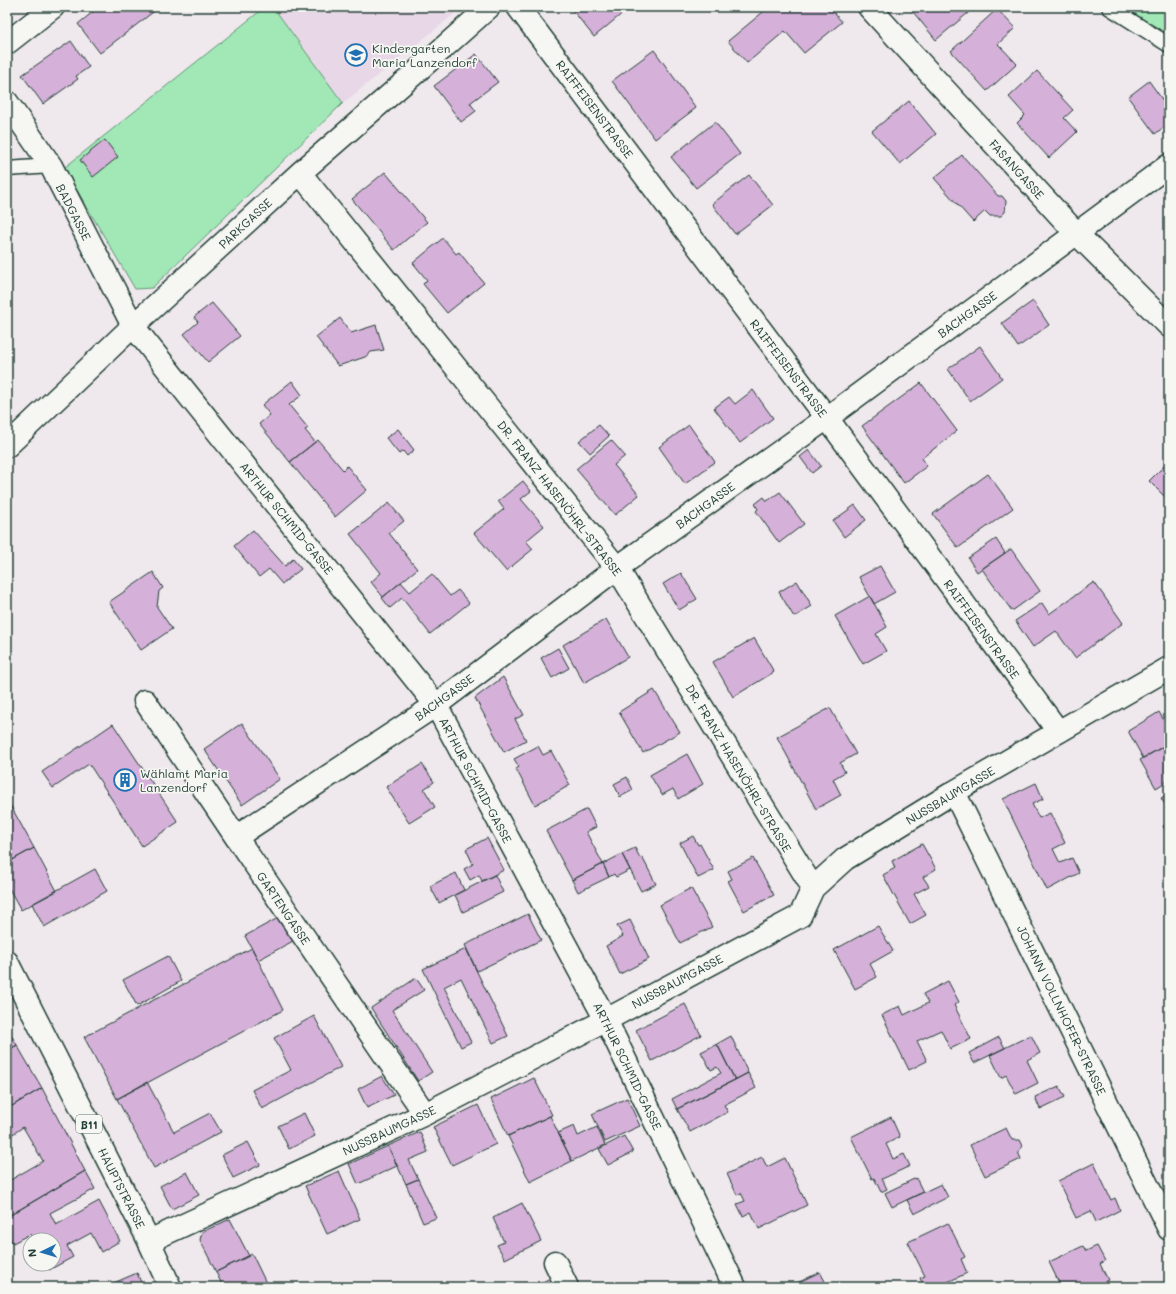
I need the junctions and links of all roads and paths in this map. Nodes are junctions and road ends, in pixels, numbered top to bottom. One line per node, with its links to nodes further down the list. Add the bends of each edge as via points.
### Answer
1 (53, 7): 6 (street)
2 (489, 7): 12 (street, PARKGASSE)
3 (518, 7): 16 (street, RAIFFEISENSTRASSE)
4 (869, 7): 13 (street, FASANGASSE)
5 (1108, 7): 7 (lane)
6 (7, 43)
7 (1169, 45)
8 (7, 102): 10 (street, BADGASSE)
9 (1169, 165): 13 (street, BACHGASSE)
10 (51, 166): 11 (lane); 14 (street, BADGASSE)
11 (7, 169)
12 (300, 172): 14 (street, PARKGASSE); 18 (street, DR. FRANZ HASENÖHRL-STRASSE)
13 (1076, 233): 15 (street, FASANGASSE); 16 (street, BACHGASSE)
14 (133, 326): 17 (street, PARKGASSE); 21 (street, ARTHUR SCHMID-GASSE)
15 (1169, 326)
16 (826, 418): 18 (street, BACHGASSE); 22 (street, RAIFFEISENSTRASSE)
17 (7, 446)
18 (617, 568): 21 (street, BACHGASSE); 25 (street, DR. FRANZ HASENÖHRL-STRASSE)
19 (1169, 668): 22 (street, NUSSBAUMGASSE)
20 (145, 701): 24 (street, GARTENGASSE)
21 (436, 705): 24 (street, BACHGASSE); 27 (street, ARTHUR SCHMID-GASSE)
22 (1058, 731): 23 (street, NUSSBAUMGASSE)
23 (954, 792): 25 (street, NUSSBAUMGASSE, via 845,859); 29 (street, JOHANN VOLLNHOFER-STRASSE)
24 (236, 837): 28 (street, GARTENGASSE)
25 (813, 888): 27 (street, NUSSBAUMGASSE, via 800,916)
26 (7, 962): 30 (street, HAUPTSTRASSE / B11)
27 (606, 1020): 28 (street, NUSSBAUMGASSE); 34 (street, ARTHUR SCHMID-GASSE)
28 (425, 1114): 30 (street, NUSSBAUMGASSE)
29 (1169, 1229)
30 (149, 1241): 32 (street, HAUPTSTRASSE / B11)
31 (555, 1262): 33 (street)
32 (170, 1287)
33 (567, 1287)
34 (735, 1287)

